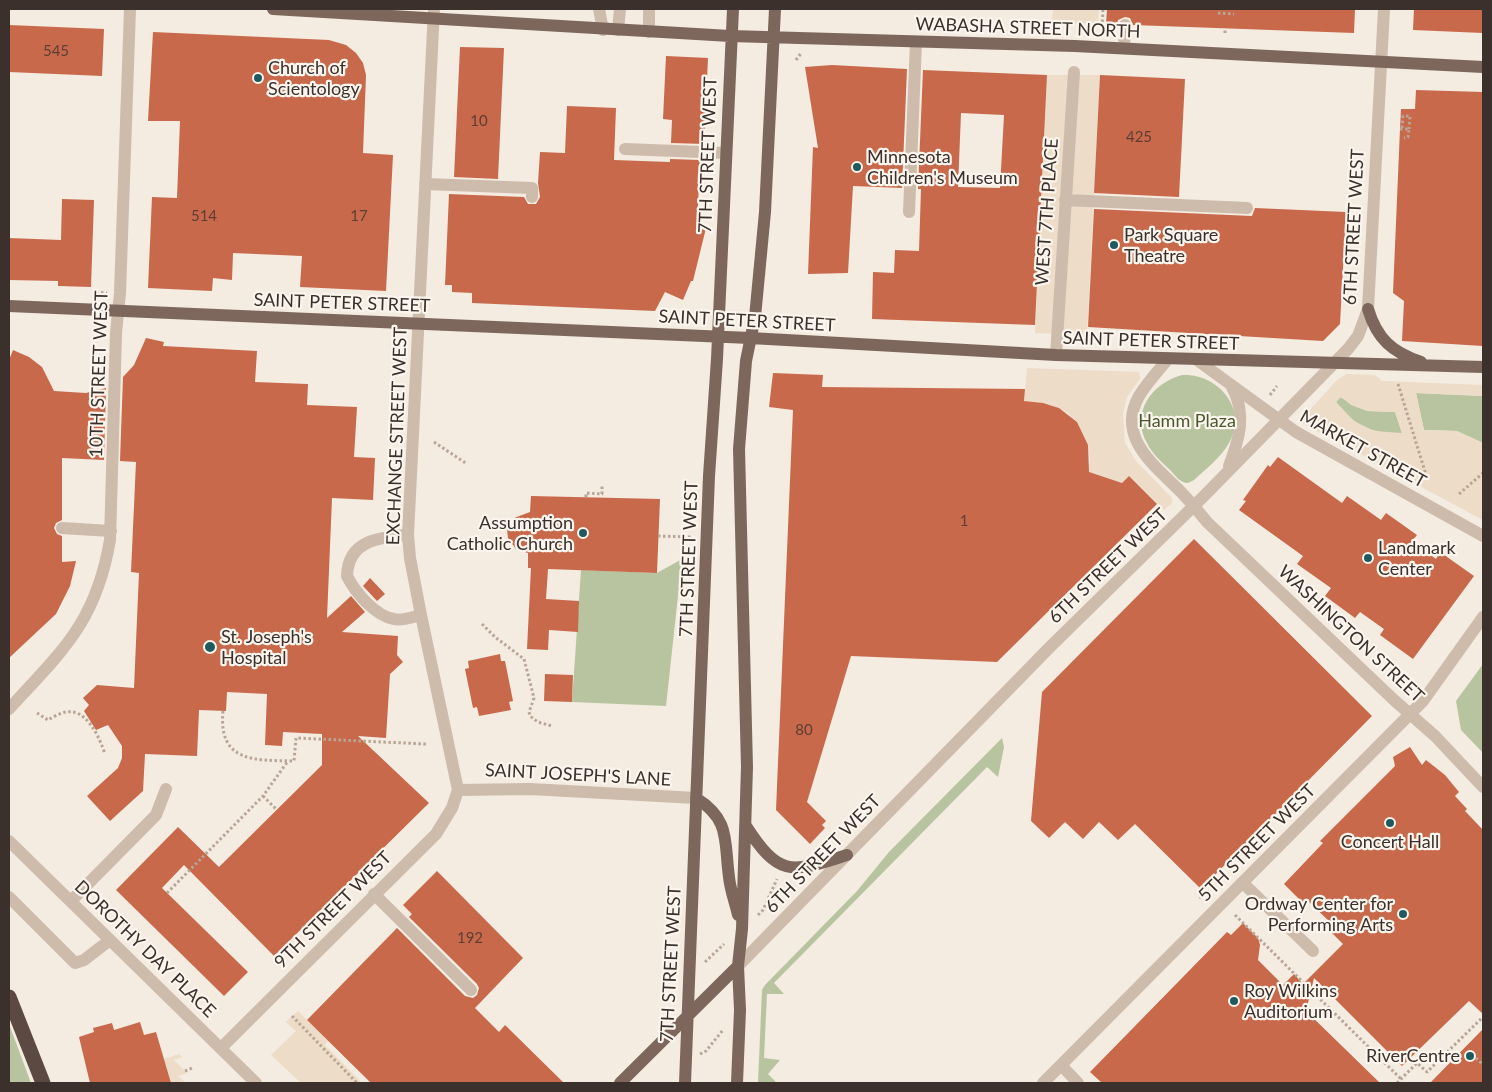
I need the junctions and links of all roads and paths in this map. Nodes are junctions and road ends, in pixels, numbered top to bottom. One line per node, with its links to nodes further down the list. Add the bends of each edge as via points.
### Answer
1 (130, 9): 38 (street, 10TH STREET WEST)
2 (272, 9): 11 (main road, WABASHA STREET NORTH)
3 (598, 9): 16 (street)
4 (620, 9): 17 (street)
5 (649, 9): 18 (street)
6 (733, 9): 20 (main road, 7TH STREET WEST)
7 (775, 9): 21 (main road)
8 (1103, 9): 14 (path)
9 (1384, 9): 24 (street, 6TH STREET WEST)
10 (1218, 13): 12 (path)
11 (433, 14): 16 (main road, WABASHA STREET NORTH); 31 (street, EXCHANGE STREET WEST)
12 (1234, 14)
13 (1125, 25): 23 (street)
14 (1102, 27)
15 (1225, 28): 19 (path)
16 (603, 30): 17 (main road, WABASHA STREET NORTH)
17 (618, 30): 18 (main road, WABASHA STREET NORTH)
18 (648, 32): 20 (main road, WABASHA STREET NORTH)
19 (1225, 34)
20 (730, 36): 21 (main road, WABASHA STREET NORTH); 30 (main road, 7TH STREET WEST)
21 (774, 38): 22 (main road, WABASHA STREET NORTH); 41 (main road, via 765,212)
22 (916, 42): 23 (main road, WABASHA STREET NORTH); 35 (street)
23 (1124, 48): 24 (main road, WABASHA STREET NORTH)
24 (1381, 62): 25 (main road, WABASHA STREET NORTH); 37 (street, 6TH STREET WEST)
25 (1483, 67)
26 (1074, 72): 33 (street, WEST 7TH PLACE)
27 (1409, 129): 28 (path, via 1410,116 1403,116 1401,129 1409,129 1408,137 1404,138)
28 (1409, 138)
29 (625, 149): 30 (street)
30 (726, 153): 40 (main road, 7TH STREET WEST)
31 (424, 184): 32 (street, via 532,188); 39 (street, EXCHANGE STREET WEST)
32 (532, 197)
33 (1066, 200): 34 (street); 42 (street, WEST 7TH PLACE)
34 (1247, 208)
35 (909, 212)
36 (9, 306): 38 (main road, SAINT PETER STREET)
37 (1368, 309): 45 (street, 6TH STREET WEST, via 1358,336); 46 (main road, via 1373,326 1383,340 1402,355)
38 (118, 312): 39 (main road, SAINT PETER STREET); 61 (street, 10TH STREET WEST)
39 (419, 324): 40 (main road, SAINT PETER STREET); 62 (street, EXCHANGE STREET WEST)
40 (718, 337): 41 (main road, SAINT PETER STREET); 81 (main road, 7TH STREET WEST)
41 (750, 338): 42 (main road, SAINT PETER STREET); 83 (main road, via 739,474)
42 (1056, 355): 43 (main road, SAINT PETER STREET)
43 (1168, 359): 44 (main road, SAINT PETER STREET); 59 (street, via 1139,396 1133,418 1134,435 1146,458)
44 (1197, 360): 45 (main road, SAINT PETER STREET); 49 (street, MARKET STREET)
45 (1332, 364): 46 (main road, SAINT PETER STREET); 50 (street, 6TH STREET WEST)
46 (1432, 366): 47 (main road, SAINT PETER STREET)
47 (1483, 367)
48 (1398, 384): 55 (path)
49 (1231, 385): 50 (street, MARKET STREET); 53 (street, via 1240,407 1241,430)
50 (1277, 419): 53 (street, 6TH STREET WEST); 64 (street, MARKET STREET)
51 (434, 442): 52 (path)
52 (467, 464)
53 (1227, 472): 59 (street, 6TH STREET WEST)
54 (1483, 473): 57 (path)
55 (1426, 478)
56 (602, 486): 58 (path, via 602,494 586,493)
57 (1459, 494)
58 (586, 497)
59 (1194, 506): 72 (street, WASHINGTON STREET, via 1207,522); 85 (street, 6TH STREET WEST, via 1050,647)
60 (62, 528): 61 (street)
61 (111, 531): 69 (street, 10TH STREET WEST, via 106,566 96,598 80,628 60,655)
62 (408, 535): 66 (street, EXCHANGE STREET WEST); 66 (street, via 368,540 350,559 346,576 381,615 399,620)
63 (658, 536): 65 (path)
64 (1483, 536)
65 (690, 537)
66 (421, 615): 79 (street, EXCHANGE STREET WEST)
67 (1483, 617): 72 (street, 5TH STREET WEST, via 1423,701)
68 (482, 624): 73 (path, via 524,659 534,698 530,716)
69 (9, 709)
70 (223, 711): 76 (path, via 224,738 238,754 250,759)
71 (37, 713): 75 (path, via 48,720 67,711 77,713 88,720 100,736)
72 (1410, 714): 77 (street, WASHINGTON STREET); 87 (street, 5TH STREET WEST)
73 (552, 726)
74 (426, 744): 76 (path, via 296,738 294,761)
75 (105, 754)
76 (288, 760): 80 (path)
77 (1483, 787)
78 (166, 789): 91 (street, via 156,815)
79 (458, 790): 81 (street, SAINT JOSEPH'S LANE, via 530,789); 89 (street, 9TH STREET WEST, via 452,808 436,834)
80 (263, 796): 82 (path); 88 (path)
81 (696, 798): 96 (main road, via 719,818 727,840 729,878); 106 (main road, 7TH STREET WEST)
82 (277, 810)
83 (746, 826): 85 (main road, via 762,852 783,865 805,868); 96 (main road)
84 (11, 847): 91 (street, DOROTHY DAY PLACE)
85 (847, 855): 101 (street, 6TH STREET WEST)
86 (780, 872): 92 (path)
87 (1243, 883): 99 (street); 112 (street, 5TH STREET WEST)
88 (167, 894)
89 (374, 894): 102 (street); 108 (street, 9TH STREET WEST)
90 (9, 897): 97 (street, via 76,963)
91 (71, 901): 97 (street, DOROTHY DAY PLACE)
92 (763, 910): 94 (path); 95 (path)
93 (1235, 915): 115 (path)
94 (756, 916)
95 (762, 920)
96 (742, 929): 101 (main road)
97 (110, 940): 108 (street, DOROTHY DAY PLACE)
98 (726, 942): 100 (path)
99 (1313, 951)
100 (703, 964)
101 (738, 966): 106 (main road, 6TH STREET WEST); 122 (main road)
102 (471, 990)
103 (9, 997): 117 (highway)
104 (292, 1016): 119 (path)
105 (1483, 1016): 115 (path, via 1427,1072 1418,1063)
106 (687, 1017): 120 (main road, 6TH STREET WEST); 121 (main road, 7TH STREET WEST)
107 (728, 1024): 109 (path)
108 (221, 1048): 118 (street, DOROTHY DAY PLACE)
109 (698, 1056)
110 (1476, 1058): 111 (path)
111 (1483, 1065)
112 (1061, 1066): 116 (street, 5TH STREET WEST); 123 (street)
113 (192, 1068): 114 (path)
114 (185, 1071)
115 (1402, 1079): 124 (path)
116 (1046, 1082)
117 (43, 1083)
118 (256, 1083)
119 (357, 1083)
120 (620, 1083)
121 (685, 1083)
122 (737, 1083)
123 (1078, 1083)
124 (1397, 1083)

